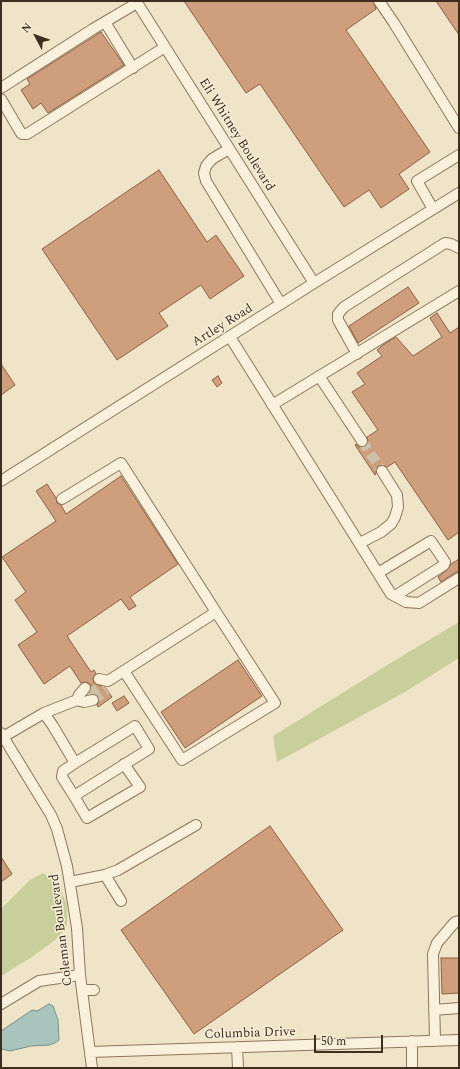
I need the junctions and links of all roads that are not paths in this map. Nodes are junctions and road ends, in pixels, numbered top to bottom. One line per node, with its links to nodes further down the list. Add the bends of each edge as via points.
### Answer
1 (380, 1): 8 (street)
2 (137, 2): 3 (street); 4 (street, Eli Whitney Boulevard)
3 (105, 22): 5 (street); 6 (street)
4 (165, 47): 5 (street); 9 (street, Eli Whitney Boulevard)
5 (133, 68): 7 (street, via 26,134 21,133)
6 (1, 88)
7 (1, 99)
8 (459, 128)
9 (229, 149): 14 (street, Eli Whitney Boulevard); 16 (street, via 206,166 206,181)
10 (459, 155): 12 (street, via 417,181)
11 (459, 193): 12 (street, Artley Road)
12 (433, 209): 14 (street, Artley Road)
13 (459, 248): 18 (street, via 445,243 344,307 338,314 338,320)
14 (314, 283): 16 (street, Artley Road)
15 (459, 291): 18 (street)
16 (281, 304): 17 (street, Artley Road)
17 (230, 337): 20 (street); 23 (street, Artley Road)
18 (356, 354): 19 (street)
19 (320, 376): 20 (street); 21 (street)
20 (272, 405): 25 (street)
21 (362, 441)
22 (382, 471): 25 (street, via 397,496 398,507 395,517 381,532)
23 (1, 481)
24 (62, 500): 29 (street, via 121,463)
25 (360, 543): 26 (street)
26 (378, 573): 28 (street); 28 (street, via 431,541 444,564)
27 (459, 578): 28 (street, via 419,603 406,602)
28 (394, 596)
29 (216, 612): 30 (street); 30 (street, via 275,703 182,760)
30 (124, 672): 31 (street)
31 (104, 684)
32 (89, 694): 33 (street, via 79,695 76,700)
33 (44, 713): 34 (street); 35 (street)
34 (2, 735): 40 (street, Coleman Boulevard, via 51,815)
35 (75, 763): 36 (street, via 135,726 149,749); 37 (street, via 63,771 62,777)
36 (124, 764): 37 (street); 37 (street, via 140,787 88,818)
37 (74, 796)
38 (196, 825): 39 (street, via 118,870)
39 (105, 874): 40 (street); 41 (street)
40 (70, 882): 43 (street, Coleman Boulevard, via 77,928)
41 (121, 901)
42 (459, 921): 48 (street, via 455,922 437,944 433,954)
43 (80, 976): 44 (street, Coleman Boulevard); 46 (street, via 39,981)
44 (82, 990): 45 (street); 53 (street, Coleman Boulevard)
45 (94, 990)
46 (1, 1004)
47 (459, 1008): 48 (street)
48 (434, 1010): 50 (street)
49 (459, 1040): 50 (street, Columbia Drive)
50 (435, 1041): 51 (street, Columbia Drive)
51 (412, 1042): 52 (street, Columbia Drive); 56 (street)
52 (238, 1048): 53 (street, Columbia Drive); 55 (street)
53 (90, 1052): 54 (street, Coleman Boulevard)
54 (92, 1068)
55 (238, 1068)
56 (412, 1068)

